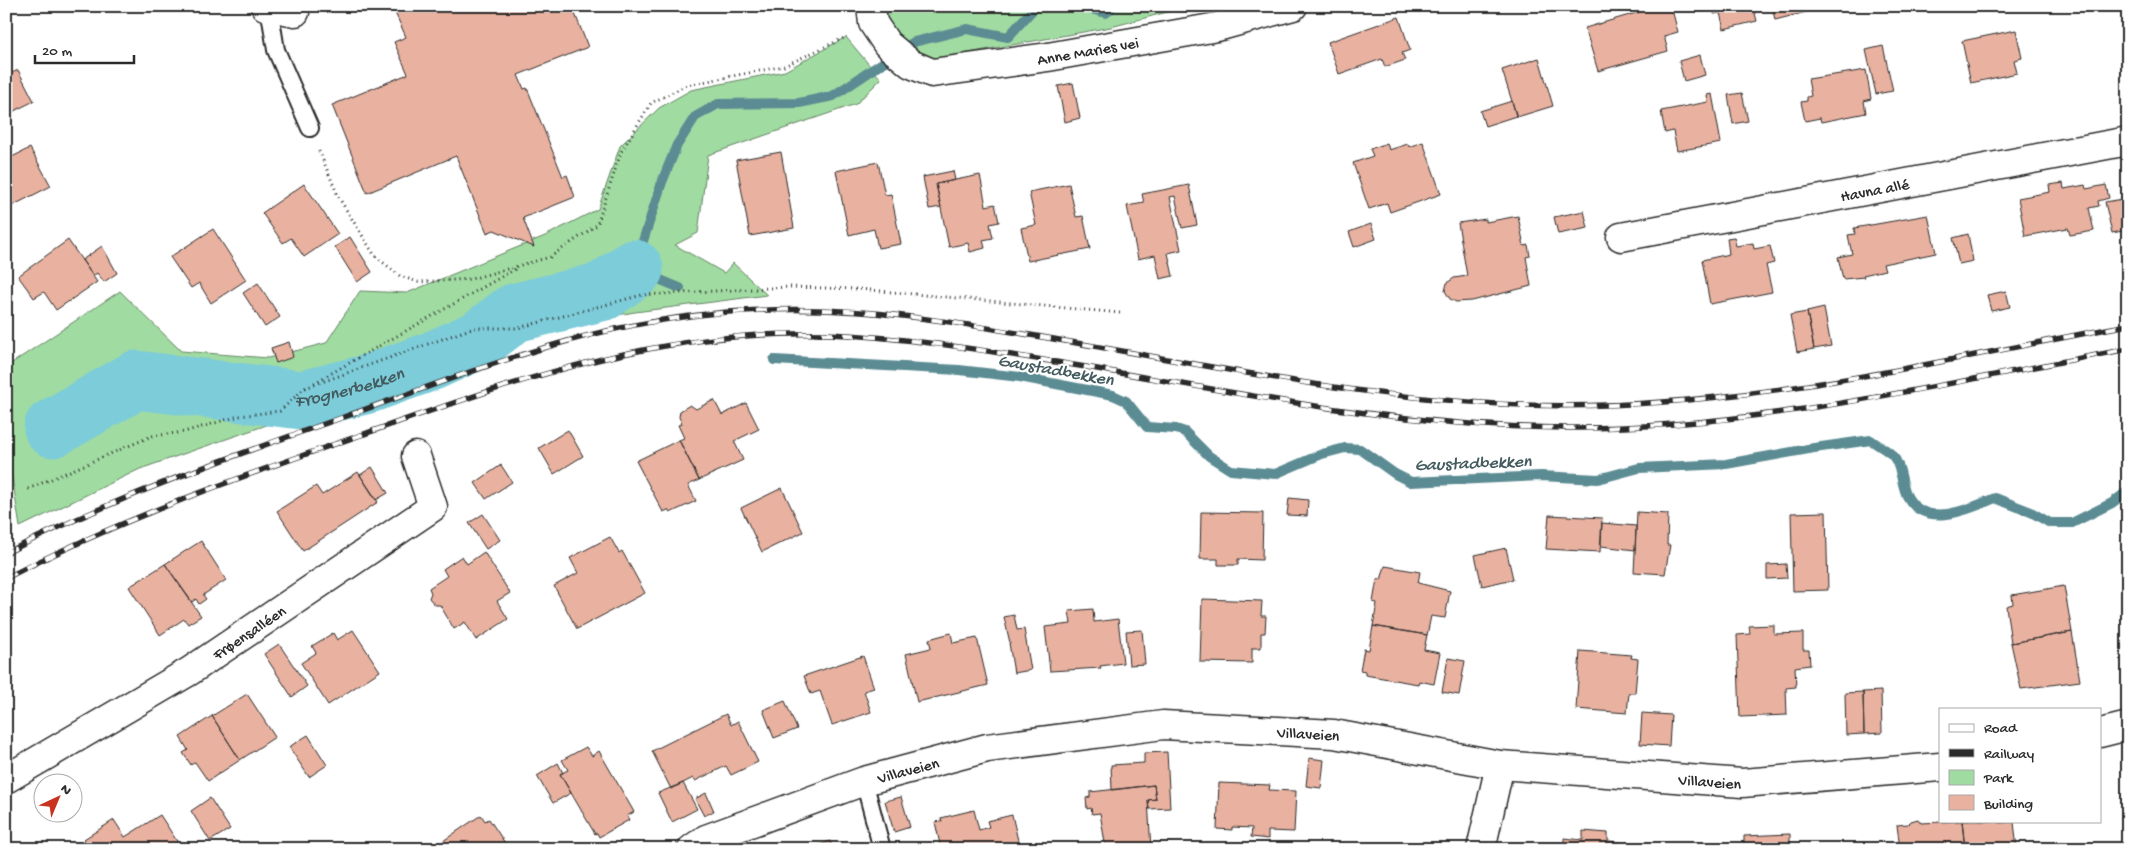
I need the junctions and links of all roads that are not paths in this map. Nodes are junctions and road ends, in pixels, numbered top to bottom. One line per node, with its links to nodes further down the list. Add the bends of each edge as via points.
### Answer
1 (1293, 6): 3 (street, Anne Maries vei, via 1217,28 932,74 911,64)
2 (276, 8): 4 (lane, via 276,50)
3 (877, 24)
4 (310, 128)
5 (2128, 141): 6 (street, Havna allé)
6 (1621, 237)
7 (416, 456): 12 (street, Frøensalléen, via 433,507 190,671)
8 (2128, 726): 9 (street)
9 (2102, 732)
10 (1500, 764): 11 (street, Villaveien, via 1742,783); 13 (street, Villaveien, via 1334,734 1163,725 987,748); 16 (street)
11 (1939, 767)
12 (10, 777)
13 (864, 781): 14 (street, Villaveien, via 706,839); 15 (lane)
14 (692, 849)
15 (882, 849)
16 (1481, 849)

